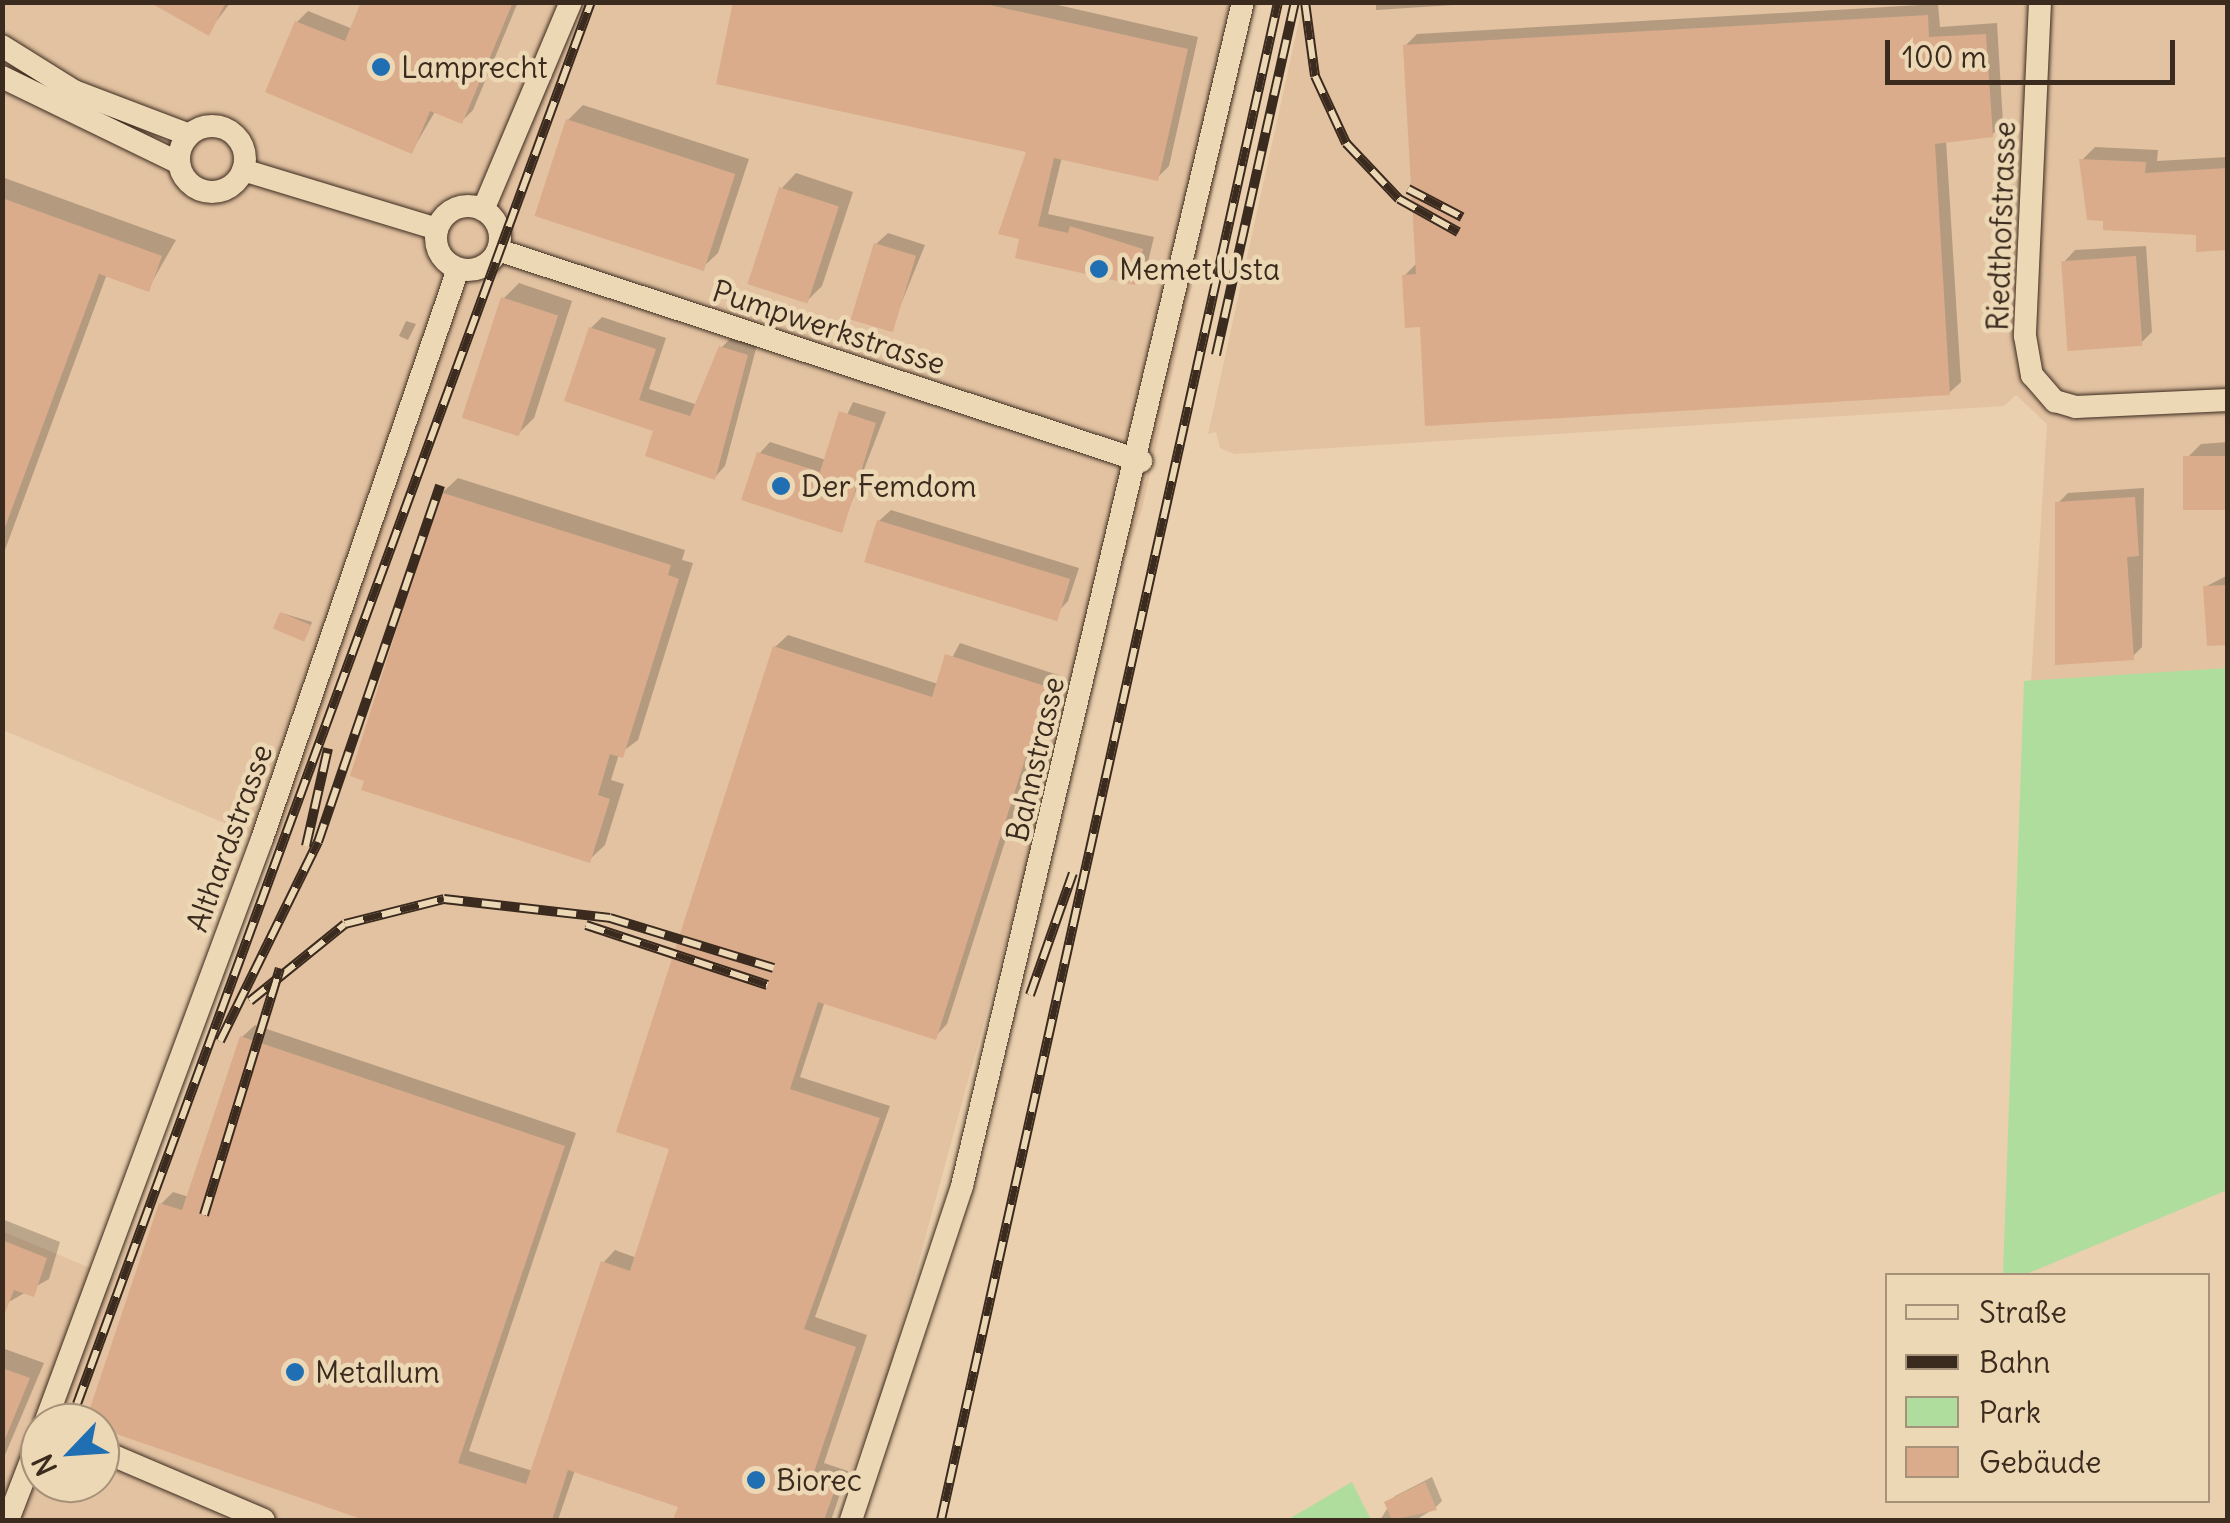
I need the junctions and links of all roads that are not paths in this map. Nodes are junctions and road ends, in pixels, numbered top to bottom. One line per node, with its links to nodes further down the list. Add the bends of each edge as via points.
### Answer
1 (571, 2): 9 (street)
2 (1243, 2): 14 (street, Bahnstrasse)
3 (2040, 2): 13 (street, Riedthofstrasse, via 2025,336 2042,388 2076,408)
4 (2, 46): 6 (street, via 74,90)
5 (2, 76): 7 (street)
6 (189, 135): 7 (street); 8 (street, via 229,131 243,148)
7 (180, 163): 8 (street, via 204,191 228,188)
8 (243, 170): 10 (street)
9 (483, 210): 10 (street, via 456,208); 11 (street, via 497,224)
10 (437, 229): 12 (street, via 442,257)
11 (498, 250): 12 (street, via 483,267); 14 (street, Pumpwerkstrasse)
12 (458, 269): 15 (street, Althardstrasse, via 275,802)
13 (2228, 400)
14 (1141, 460): 20 (street, Bahnstrasse, via 962,1186)
15 (52, 1403)
16 (120, 1459): 19 (street)
17 (20, 1488): 18 (street)
18 (8, 1520)
19 (264, 1520)
20 (851, 1520)

